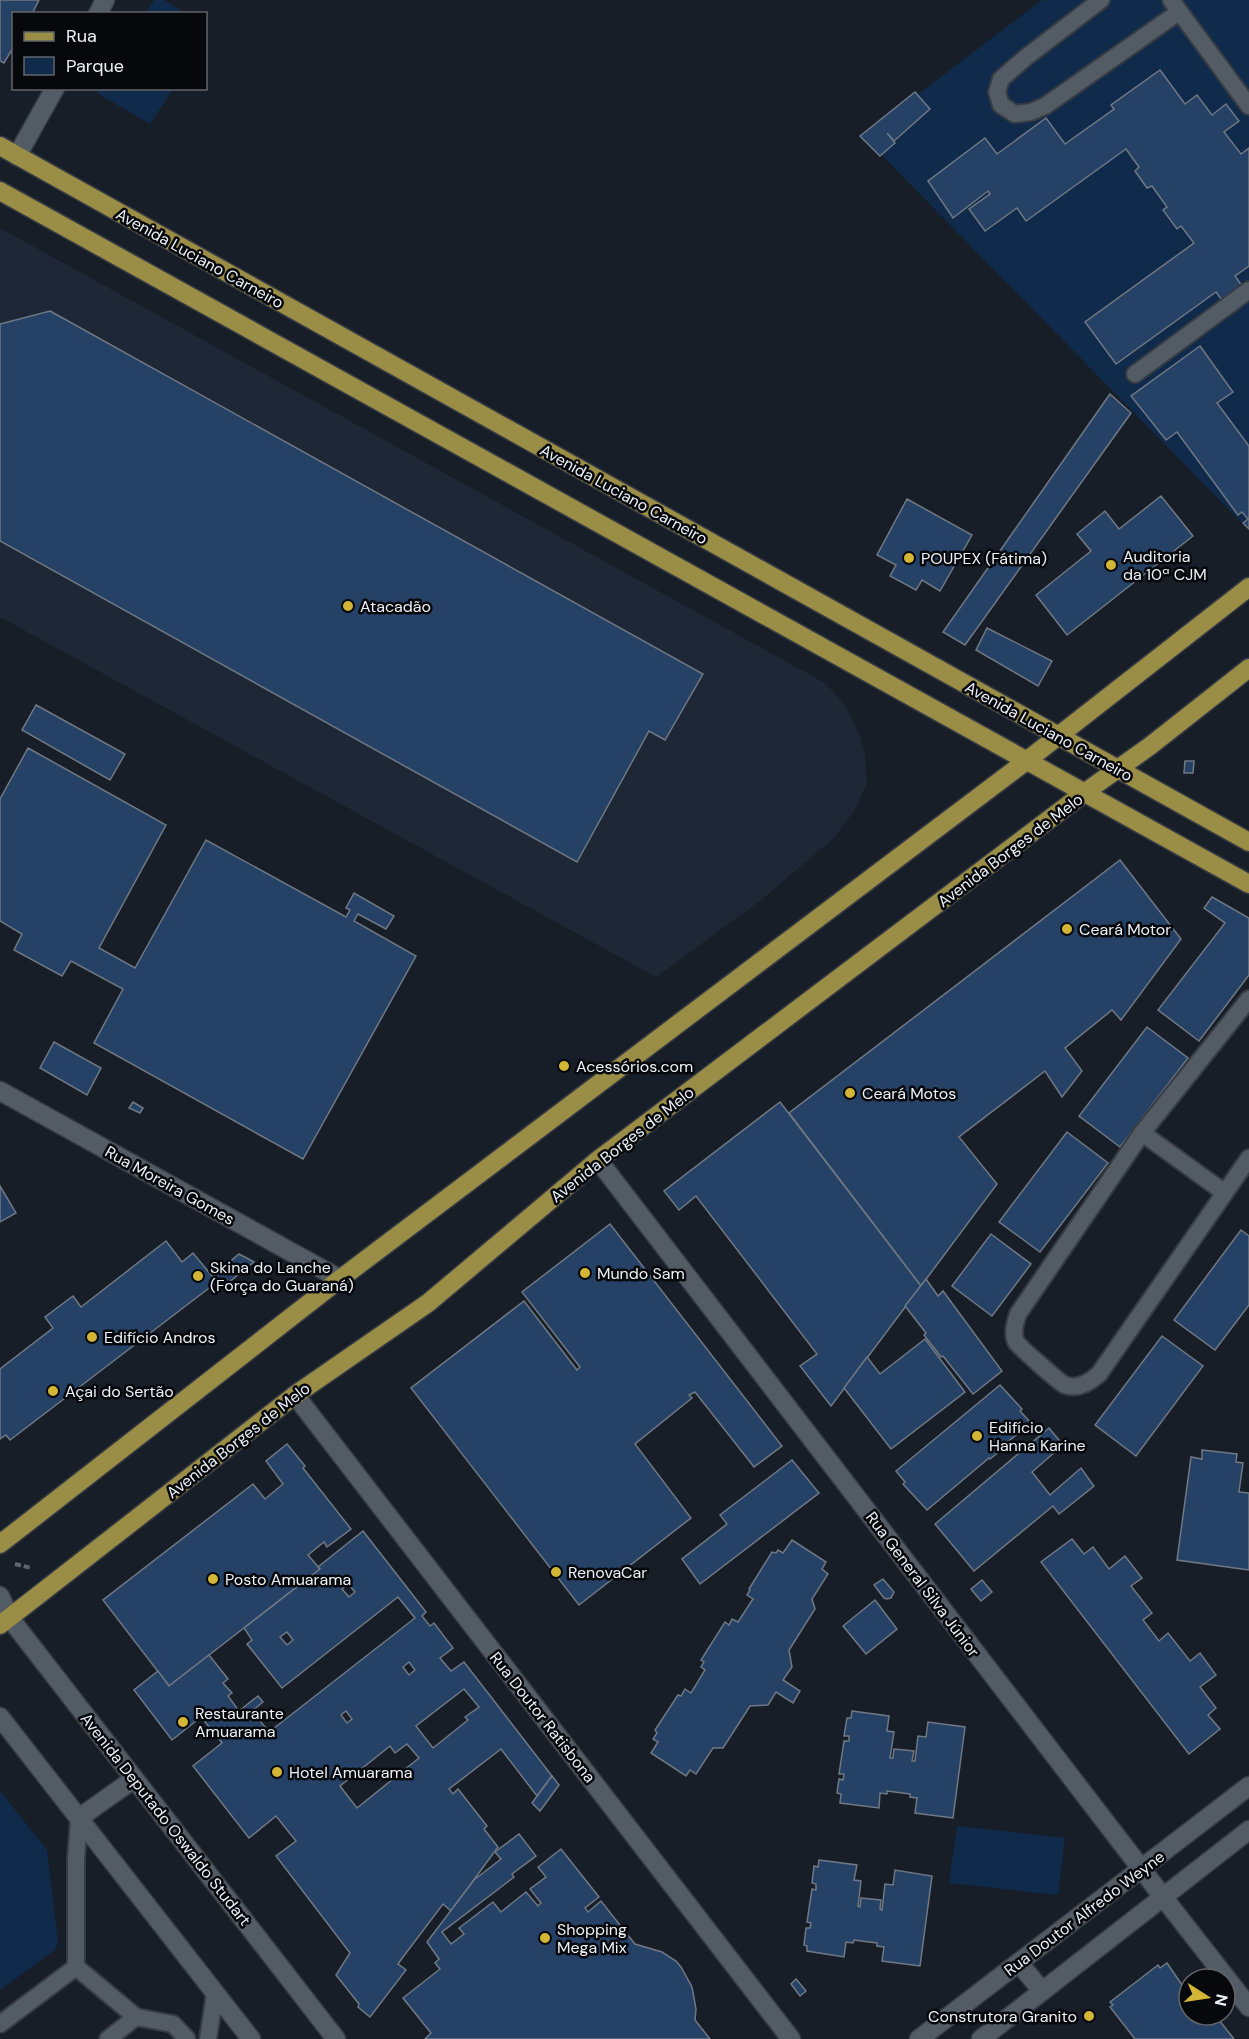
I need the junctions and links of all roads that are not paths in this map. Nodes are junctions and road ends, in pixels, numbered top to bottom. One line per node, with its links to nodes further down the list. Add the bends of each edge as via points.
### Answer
1 (1101, 0): 2 (lane, via 1001,79 997,92 1001,105 1015,114 1045,106)
2 (1175, 6): 4 (lane)
3 (55, 90): 6 (street)
4 (1249, 106)
5 (0, 146): 6 (main road, Avenida Luciano Carneiro)
6 (17, 156): 12 (main road, Avenida Luciano Carneiro)
7 (0, 191): 13 (main road)
8 (1249, 290): 9 (lane)
9 (1135, 374)
10 (1249, 587): 12 (main road)
11 (1249, 668): 14 (main road, Avenida Borges de Melo)
12 (1057, 736): 13 (main road); 14 (main road, Avenida Luciano Carneiro)
13 (1026, 762): 15 (main road); 24 (main road)
14 (1118, 770): 15 (main road, Avenida Borges de Melo); 16 (main road, Avenida Luciano Carneiro)
15 (1084, 793): 17 (main road); 22 (main road, Avenida Borges de Melo)
16 (1249, 842)
17 (1249, 884)
18 (1249, 999): 20 (lane)
19 (0, 1091): 24 (street, Rua Moreira Gomes)
20 (1142, 1133): 23 (lane); 23 (lane, via 1018,1314 1013,1330 1016,1344 1065,1385 1080,1386 1099,1374)
21 (1249, 1158): 23 (lane)
22 (598, 1160): 25 (main road, Avenida Borges de Melo, via 428,1303); 34 (street, Rua General Silva Júnior)
23 (1224, 1193)
24 (340, 1279): 26 (main road)
25 (295, 1395): 28 (main road, Avenida Borges de Melo); 48 (street, Rua Doutor Ratisbona)
26 (0, 1544)
27 (0, 1596): 28 (street, Avenida Deputado Oswaldo Studart)
28 (5, 1621): 30 (street, Avenida Deputado Oswaldo Studart)
29 (0, 1717): 32 (street)
30 (134, 1779): 32 (street); 47 (street, Avenida Deputado Oswaldo Studart)
31 (1249, 1786): 34 (street, Rua Doutor Alfredo Weyne)
32 (79, 1818): 37 (lane); 39 (street)
33 (1249, 1830): 35 (street, Rua Doutor Alfredo Weyne)
34 (1142, 1869): 35 (street, Rua General Silva Júnior); 36 (street, Rua Doutor Alfredo Weyne)
35 (1163, 1897): 38 (street, Rua Doutor Alfredo Weyne); 40 (street, Rua General Silva Júnior)
36 (1019, 1963): 38 (street); 49 (street, Rua Doutor Alfredo Weyne)
37 (76, 1967): 41 (lane); 42 (lane)
38 (1042, 1991): 50 (street, Rua Doutor Alfredo Weyne)
39 (215, 1993): 45 (lane); 46 (street)
40 (1249, 2007)
41 (136, 2017): 43 (lane); 44 (lane, via 173,2024)
42 (0, 2024)
43 (108, 2039)
44 (186, 2039)
45 (208, 2039)
46 (251, 2039)
47 (336, 2039)
48 (791, 2039)
49 (919, 2039)
50 (981, 2039)

